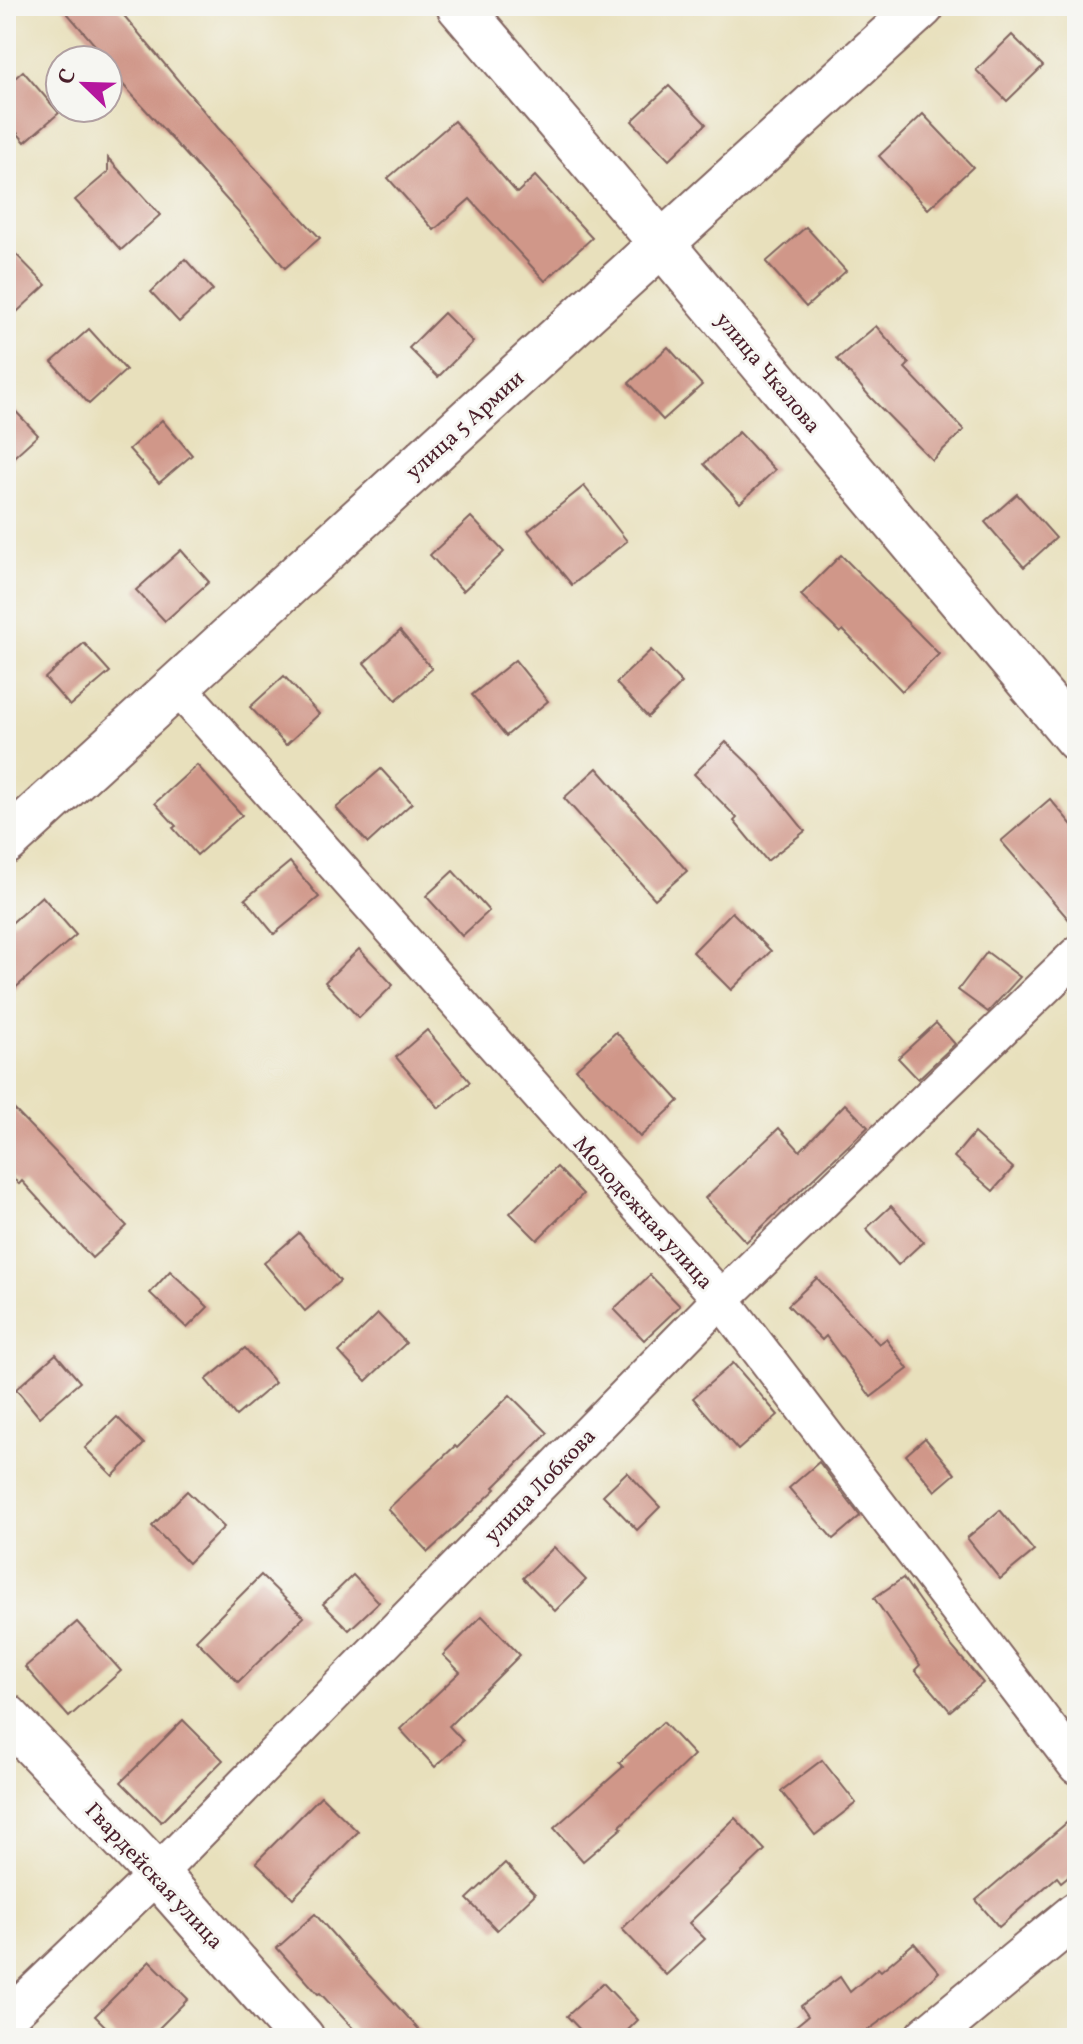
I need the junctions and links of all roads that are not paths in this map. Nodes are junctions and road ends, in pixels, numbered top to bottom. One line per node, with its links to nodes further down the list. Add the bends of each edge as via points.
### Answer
1 (459, 6): 3 (main road, улица Чкалова)
2 (922, 6): 3 (main road, улица 5 Армии)
3 (662, 244): 4 (main road, улица 5 Армии); 5 (main road, улица Чкалова)
4 (177, 686): 6 (main road, улица 5 Армии); 8 (street, Молодежная улица)
5 (1077, 739)
6 (6, 842)
7 (1077, 955): 8 (street, улица Лобкова)
8 (721, 1299): 10 (street, Молодежная улица); 11 (street, улица Лобкова)
9 (6, 1716): 11 (main road, Гвардейская улица)
10 (1077, 1766)
11 (157, 1874): 13 (street, улица Лобкова); 14 (main road, Гвардейская улица)
12 (1077, 1914): 15 (main road)
13 (6, 2019)
14 (302, 2038)
15 (927, 2038)

